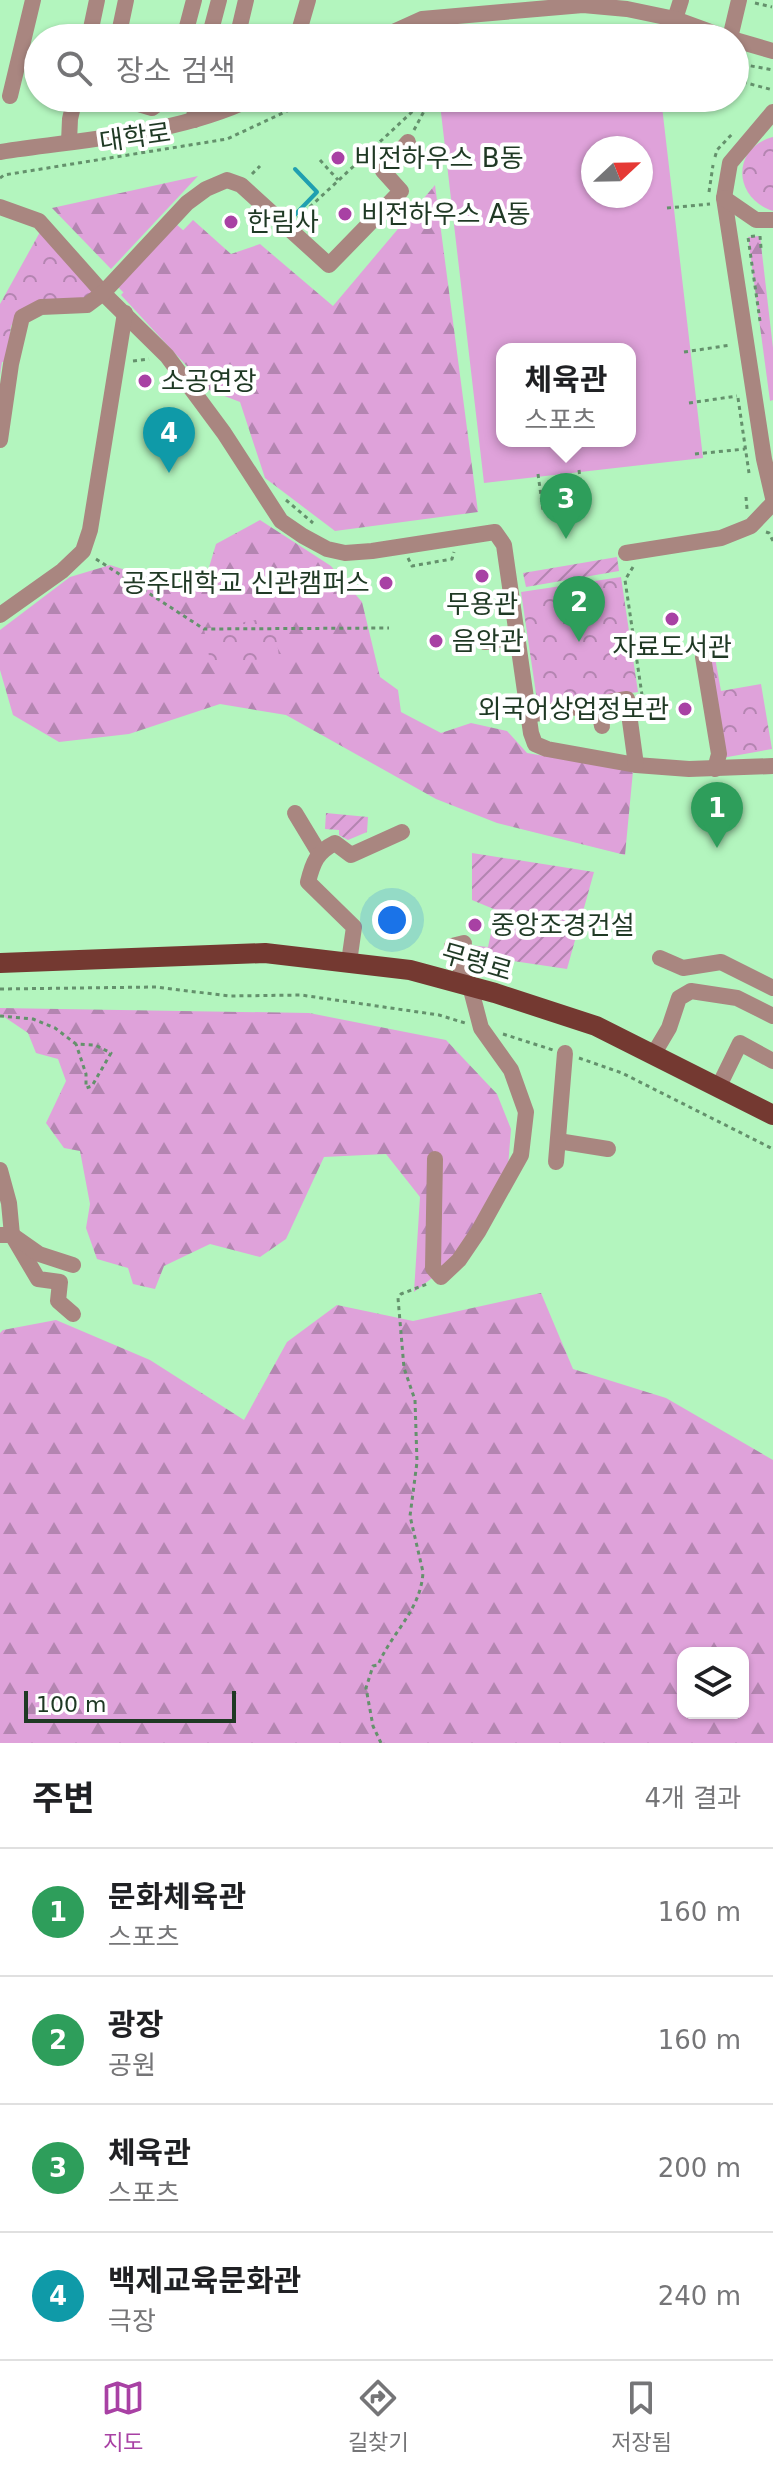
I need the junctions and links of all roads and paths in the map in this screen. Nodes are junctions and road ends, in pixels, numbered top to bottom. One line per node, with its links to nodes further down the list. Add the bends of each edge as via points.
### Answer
1 (33, 0): 12 (street)
2 (97, 0): 13 (street)
3 (126, 0): 14 (street)
4 (194, 0): 15 (street)
5 (219, 0): 16 (street)
6 (246, 0): 17 (street)
7 (308, 0): 18 (street)
8 (681, 0): 11 (street)
9 (745, 1): 10 (path); 21 (street)
10 (772, 7)
11 (675, 19): 19 (street, via 627,9 567,6); 20 (street)
12 (27, 24)
13 (92, 24)
14 (121, 24)
15 (188, 24)
16 (213, 24)
17 (240, 24)
18 (301, 24)
19 (411, 24)
20 (689, 24)
21 (737, 24)
22 (24, 38): 29 (street)
23 (749, 44): 24 (street)
24 (773, 51)
25 (749, 66): 26 (path)
26 (773, 70)
27 (749, 84): 28 (path)
28 (773, 90)
29 (10, 96)
30 (72, 112): 38 (street)
31 (195, 112): 37 (street)
32 (222, 112): 37 (street)
33 (285, 112): 43 (path, 대학로, via 227,139)
34 (413, 112): 44 (path)
35 (422, 112): 39 (path)
36 (773, 112): 46 (street, via 730,163)
37 (194, 120): 38 (street)
38 (69, 142): 40 (street)
39 (408, 142): 54 (street, via 383,171 401,191 329,265 241,185 227,180 187,203)
40 (0, 152)
41 (320, 160): 44 (path)
42 (260, 166): 45 (path)
43 (0, 178)
44 (338, 180): 51 (path)
45 (245, 181)
46 (717, 201): 48 (path); 49 (street, via 756,220); 63 (street)
47 (0, 206): 50 (street); 54 (street, via 39,221)
48 (667, 208)
49 (773, 220)
50 (0, 221)
51 (291, 225)
52 (760, 236): 53 (path)
53 (761, 248)
54 (103, 293): 55 (street); 60 (street, via 87,305 41,307 22,317)
55 (125, 313): 73 (street); 77 (street, via 167,356 281,521 303,536 345,553 495,532 504,545)
56 (731, 345): 57 (path)
57 (684, 352)
58 (738, 396): 59 (path)
59 (689, 403)
60 (0, 440)
61 (745, 449): 62 (path)
62 (695, 454)
63 (768, 459): 67 (street)
64 (579, 470): 68 (path)
65 (538, 474): 69 (path)
66 (283, 498): 70 (path)
67 (773, 500): 74 (street, via 751,526)
68 (583, 504)
69 (543, 510)
70 (317, 527)
71 (757, 532): 72 (path, via 769,533)
72 (773, 541)
73 (83, 551): 75 (street); 76 (path, via 204,629)
74 (630, 558): 80 (path, via 625,580)
75 (0, 615)
76 (389, 628)
77 (517, 637): 78 (street); 82 (street)
78 (485, 642)
79 (703, 657): 86 (street, via 719,754)
80 (642, 694)
81 (598, 704): 82 (street, via 571,714); 83 (street); 84 (street, via 627,699)
82 (528, 715): 84 (street, via 535,744)
83 (602, 726)
84 (636, 765): 86 (street)
85 (773, 766): 86 (street)
86 (715, 769)
87 (295, 813): 89 (street)
88 (402, 832): 89 (street, via 351,855 335,843)
89 (318, 851): 92 (street, via 308,882 354,927)
90 (464, 943): 94 (street, via 452,946)
91 (660, 958): 95 (street, via 683,968 721,962)
92 (349, 962): 93 (main road, 무령로, via 265,953); 94 (main road, 무령로)
93 (0, 963)
94 (467, 985): 99 (street); 102 (main road, 무령로, via 596,1026)
95 (773, 988)
96 (0, 989): 99 (path, via 156,987 229,996 301,995 439,1015)
97 (0, 1016): 100 (path, via 33,1019)
98 (773, 1016): 102 (street, via 737,998 684,993)
99 (481, 1028): 101 (path); 114 (street, via 511,1070 526,1112 521,1155 465,1251)
100 (76, 1044): 100 (path, via 111,1053 86,1088 86,1074)
101 (565, 1053): 106 (street); 108 (path, via 622,1073)
102 (653, 1055): 104 (main road, 무령로)
103 (773, 1061): 104 (street, via 740,1043)
104 (718, 1088): 105 (main road, 무령로)
105 (773, 1115)
106 (558, 1141): 107 (street); 110 (street)
107 (608, 1149)
108 (773, 1149)
109 (435, 1159): 114 (street, via 433,1268)
110 (556, 1162)
111 (0, 1170): 112 (street, via 9,1203)
112 (6, 1235): 113 (street); 115 (street, via 38,1279 60,1282 58,1301)
113 (73, 1265)
114 (441, 1277): 116 (path, via 398,1298 404,1368 415,1400 417,1462 410,1516 423,1572 416,1608 373,1666 366,1688)
115 (73, 1314)
116 (381, 1743)

